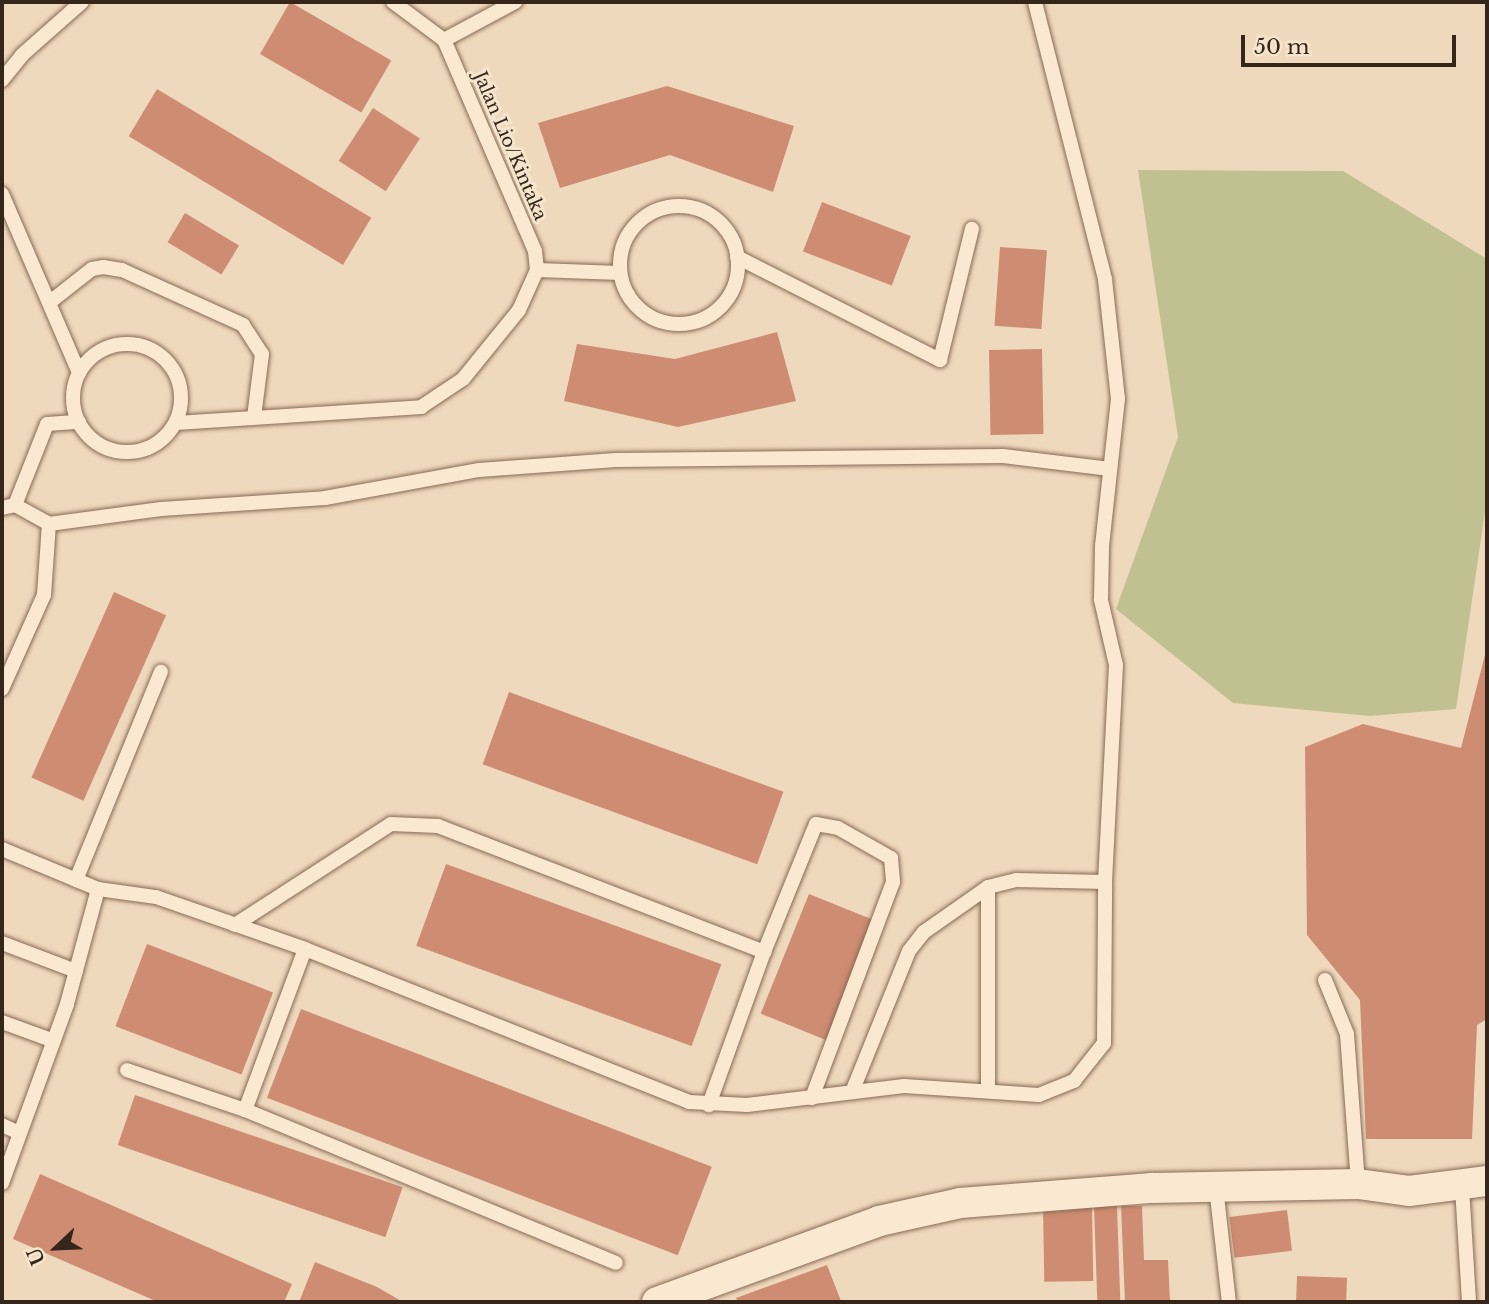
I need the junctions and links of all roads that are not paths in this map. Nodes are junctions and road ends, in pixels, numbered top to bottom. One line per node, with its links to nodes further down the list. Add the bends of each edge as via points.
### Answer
1 (82, 2): 6 (lane, via 22,55)
2 (393, 2): 5 (lane)
3 (515, 2): 5 (lane)
4 (1035, 2): 17 (lane, via 1105,279 1118,399)
5 (444, 40): 10 (lane, Jalan Lio/Kintaka, via 534,251)
6 (2, 80)
7 (2, 194): 12 (lane)
8 (972, 229): 9 (lane, via 940,360)
9 (737, 257): 11 (lane, via 719,221 681,206 661,208 629,233); 11 (lane, via 731,295 704,320 686,324 668,324 643,312 625,290)
10 (537, 270): 11 (lane); 14 (lane, via 519,310 463,379 440,398 393,411)
11 (620, 273)
12 (50, 302): 13 (lane); 14 (lane, via 92,269 103,267 122,270 243,325 262,354)
13 (79, 373): 15 (lane, via 74,406); 16 (lane, via 103,349 119,344 153,349 176,373 181,407)
14 (254, 418): 16 (lane)
15 (79, 422): 16 (lane, via 102,446 119,452 152,447); 18 (lane, via 47,424)
16 (176, 423)
17 (1110, 468): 19 (lane, via 1003,456 616,460 479,470 325,498 161,509); 24 (lane, via 1101,600 1116,665)
18 (8, 507): 19 (lane)
19 (49, 524): 21 (lane, via 44,596)
20 (161, 672): 23 (lane)
21 (2, 689)
22 (2, 849): 23 (lane)
23 (76, 880): 26 (lane)
24 (1105, 881): 25 (lane, via 1016,880); 36 (lane, via 1104,1043 1074,1081 1057,1089 1039,1095)
25 (988, 887): 36 (lane); 37 (lane, via 924,932 909,951)
26 (98, 889): 27 (lane, via 156,897); 31 (lane)
27 (234, 925): 29 (lane); 30 (lane, via 391,824 438,826)
28 (2, 943): 31 (lane)
29 (305, 949): 39 (lane, via 677,1097); 40 (lane)
30 (764, 952): 38 (lane, via 817,824 838,828 891,858 893,882); 39 (lane)
31 (76, 971): 34 (lane)
32 (1325, 980): 44 (lane, via 1346,1034)
33 (2, 1022): 34 (lane)
34 (54, 1041): 42 (lane)
35 (127, 1070): 40 (lane)
36 (988, 1091): 37 (lane, via 904,1086)
37 (852, 1092): 38 (lane)
38 (812, 1098): 39 (lane)
39 (709, 1105)
40 (245, 1110): 47 (lane)
41 (2, 1125): 42 (lane)
42 (19, 1133): 43 (lane)
43 (2, 1183)
44 (1358, 1184): 45 (street, via 1409,1191); 46 (street)
45 (1475, 1184): 50 (lane)
46 (1216, 1187): 48 (street, via 960,1203 879,1220); 49 (lane)
47 (616, 1263)
48 (658, 1302)
49 (1229, 1302)
50 (1469, 1302)

